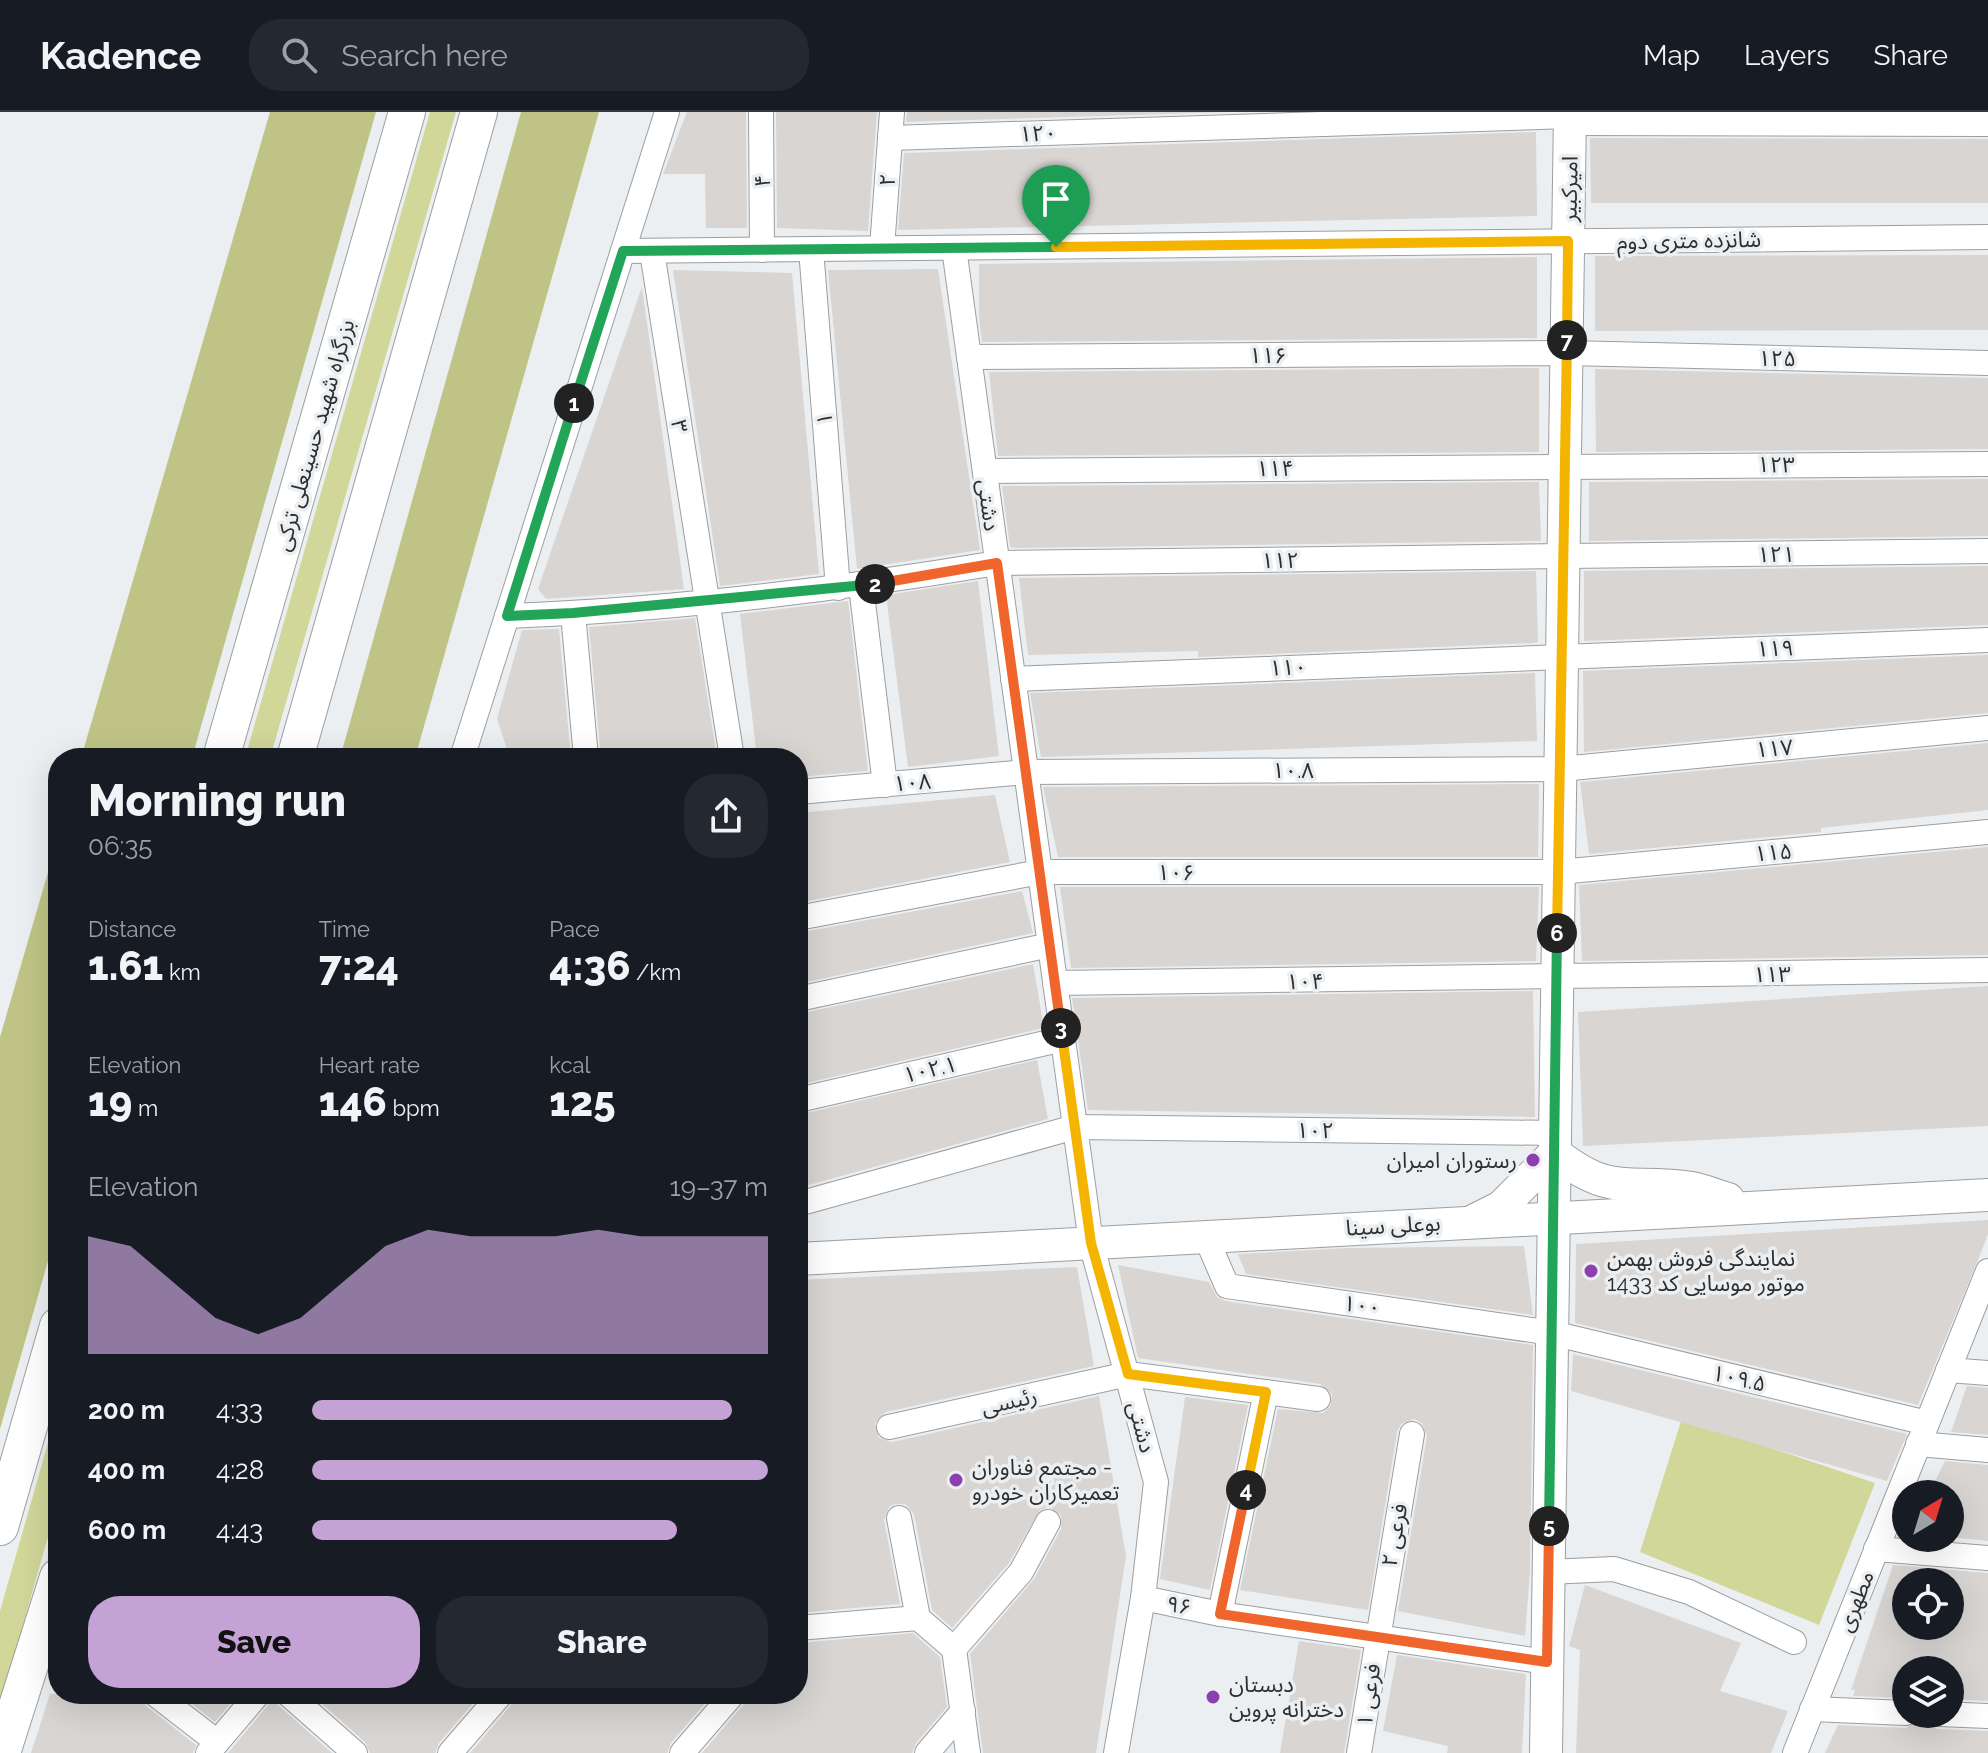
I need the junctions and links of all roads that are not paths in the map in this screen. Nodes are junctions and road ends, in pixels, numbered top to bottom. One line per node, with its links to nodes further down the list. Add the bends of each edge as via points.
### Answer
1 (407, 112): 34 (highway, بزرگراه شهید حسینعلی ترکی)
2 (479, 112): 35 (highway)
3 (667, 112): 15 (street)
4 (761, 112): 14 (street, ۴)
5 (892, 112): 8 (street, ۲)
6 (1570, 117): 7 (street, ۱۲۰); 8 (street, ۱۲۰); 10 (main road, امیرکبیر)
7 (1988, 124)
8 (890, 138): 11 (street, ۲)
9 (1988, 237): 10 (street, شانزده متری دوم)
10 (1568, 241): 12 (street, شانزده متری دوم); 17 (main road, امیرکبیر)
11 (882, 248): 12 (street, شانزده متری دوم); 13 (street, شانزده متری دوم)
12 (954, 248): 18 (street, دشتی)
13 (811, 249): 14 (street, شانزده متری دوم); 26 (street, ۱)
14 (762, 250): 16 (street, شانزده متری دوم)
15 (623, 251): 16 (street, شانزده متری دوم); 29 (street)
16 (652, 252): 27 (street, ۳)
17 (1567, 353): 18 (street, ۱۱۶); 19 (street, ۱۲۵); 21 (main road, امیرکبیر)
18 (969, 357): 22 (street, دشتی)
19 (1988, 363)
20 (1988, 464): 21 (street, ۱۲۳)
21 (1565, 465): 22 (street, ۱۱۴); 24 (main road, امیرکبیر)
22 (985, 471): 25 (street, دشتی)
23 (1988, 551): 24 (street, ۱۲۱)
24 (1564, 557): 25 (street, ۱۱۲); 31 (main road, امیرکبیر)
25 (997, 563): 26 (street, ۱۱۲); 32 (street, دشتی)
26 (849, 587): 27 (street, ۱۱۲); 41 (street, ۱)
27 (707, 601): 28 (street, ۱۱۲); 38 (street, ۳)
28 (573, 613): 29 (street, ۱۱۲); 37 (street)
29 (507, 616): 36 (street)
30 (1988, 640): 31 (street, ۱۱۹)
31 (1562, 656): 32 (street, ۱۱۰); 39 (main road, امیرکبیر)
32 (1013, 679): 40 (street, دشتی)
33 (1988, 728): 39 (street, ۱۱۷)
34 (224, 748)
35 (298, 748)
36 (465, 748)
37 (585, 748)
38 (730, 748)
39 (1561, 769): 40 (street, ۱۰.۸); 45 (main road, امیرکبیر)
40 (1026, 772): 41 (street, ۱۰۸); 44 (street, دشتی)
41 (885, 785): 42 (street, ۱۰۸)
42 (808, 791)
43 (1988, 832): 45 (street, ۱۱۵)
44 (1040, 872): 45 (street, ۱۰۶); 46 (street, ۱۰۶); 47 (street, دشتی)
45 (1559, 872): 49 (main road, امیرکبیر)
46 (808, 916)
47 (1050, 945): 50 (street, دشتی); 51 (street)
48 (1988, 970): 49 (street, ۱۱۳)
49 (1556, 978): 50 (street, ۱۰۴); 55 (main road, امیرکبیر)
50 (1055, 983): 52 (street, دشتی)
51 (808, 997)
52 (1063, 1039): 53 (street, ۱۰۲.۱); 54 (street, دشتی)
53 (808, 1098)
54 (1075, 1127): 55 (street, ۱۰۲); 57 (street, ۱۰۲); 63 (street, دشتی)
55 (1555, 1143): 58 (main road, via 1578,1171 1606,1183 1691,1188); 60 (main road, امیرکبیر); 61 (main road, via 1501,1207)
56 (1988, 1195): 58 (main road, بوعلی سینا)
57 (808, 1201)
58 (1753, 1207): 59 (main road, بوعلی سینا)
59 (1621, 1214): 60 (main road, بوعلی سینا); 66 (main road, via 1568,1251)
60 (1555, 1217): 61 (main road, بوعلی سینا); 66 (main road, امیرکبیر)
61 (1472, 1221): 62 (main road, بوعلی سینا)
62 (1205, 1235): 63 (main road, بوعلی سینا); 68 (street, ۱۰۰, via 1227,1286)
63 (1091, 1243): 64 (main road, بوعلی سینا); 72 (street, دشتی)
64 (808, 1258)
65 (1988, 1271): 67 (street, مطهری)
66 (1553, 1275): 68 (main road, امیرکبیر)
67 (1982, 1301): 70 (street, مطهری)
68 (1552, 1333): 76 (street, ۱۰۹.۵); 84 (main road, امیرکبیر)
69 (48, 1361): 81 (highway)
70 (1948, 1370): 71 (street); 76 (street, مطهری)
71 (1988, 1373)
72 (1128, 1374): 73 (street, رئیسی); 75 (street, رئیسی); 85 (street, دشتی, via 1156,1482)
73 (1266, 1392): 74 (street, رئیسی); 87 (street)
74 (1318, 1399)
75 (889, 1427)
76 (1922, 1433): 78 (street, ۱۰۹.۵); 82 (street, مطهری)
77 (1412, 1434): 90 (street, فرعی ۲)
78 (1988, 1450)
79 (899, 1518): 88 (street)
80 (1048, 1522): 92 (street, via 1021,1572)
81 (0, 1527)
82 (1876, 1549): 83 (street); 99 (street, مطهری)
83 (1988, 1558)
84 (1548, 1572): 91 (street, via 1614,1569 1689,1592); 93 (main road, امیرکبیر)
85 (1143, 1598): 87 (street, ۹۶); 111 (street, دشتی)
86 (48, 1608): 105 (highway)
87 (1220, 1614): 90 (street, ۹۶)
88 (918, 1618): 89 (street); 92 (street)
89 (808, 1627)
90 (1376, 1637): 93 (street, ۹۶); 112 (street, فرعی ۱)
91 (1794, 1642)
92 (954, 1649): 100 (street)
93 (1547, 1662): 113 (main road, امیرکبیر)
94 (166, 1704): 104 (street)
95 (250, 1704): 104 (street)
96 (299, 1704): 106 (street)
97 (492, 1704): 107 (street)
98 (724, 1704): 108 (street)
99 (1812, 1709): 101 (street); 114 (street, مطهری)
100 (963, 1711): 109 (street); 110 (street)
101 (1892, 1712)
102 (1964, 1715): 103 (street)
103 (1988, 1716)
104 (213, 1748)
105 (2, 1753)
106 (355, 1753)
107 (450, 1753)
108 (682, 1753)
109 (927, 1753)
110 (968, 1753)
111 (1116, 1753)
112 (1359, 1753)
113 (1546, 1753)
114 (1795, 1753)

